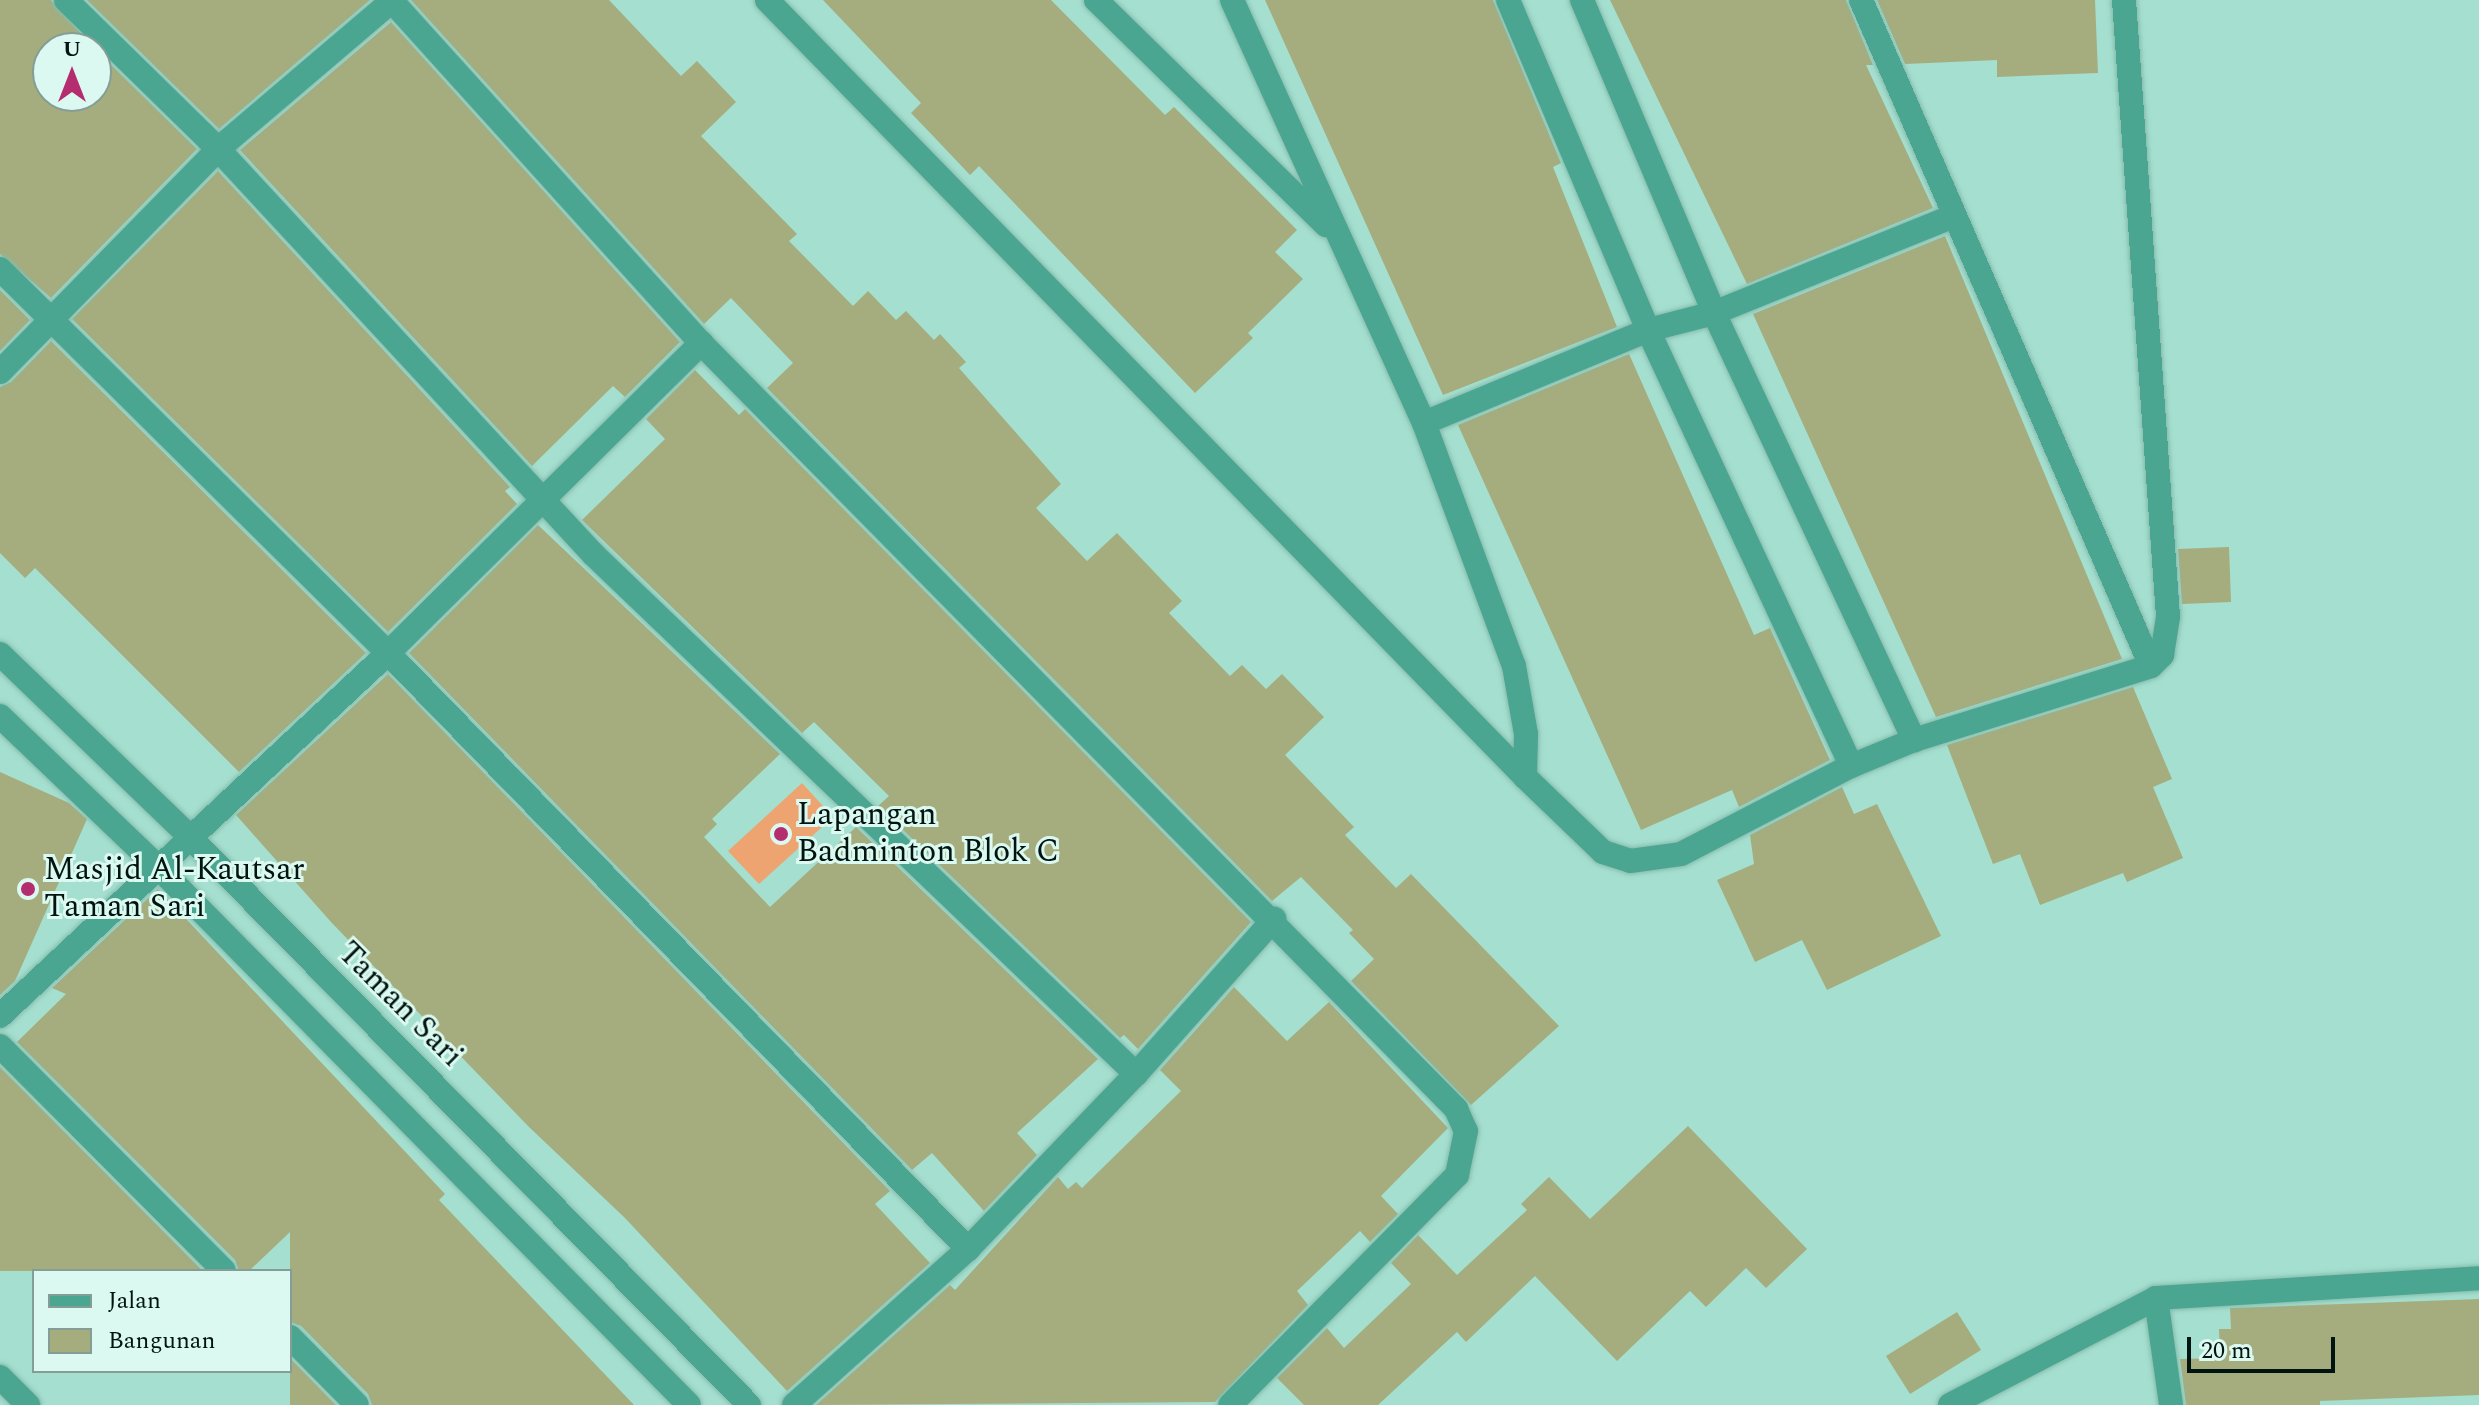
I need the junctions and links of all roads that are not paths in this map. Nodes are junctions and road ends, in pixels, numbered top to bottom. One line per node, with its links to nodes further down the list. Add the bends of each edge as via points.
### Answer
1 (66, 0): 12 (street)
2 (391, 0): 12 (street); 19 (street)
3 (767, 0): 29 (street)
4 (1096, 0): 14 (street)
5 (1232, 0): 14 (street)
6 (1508, 0): 18 (street)
7 (1582, 0): 16 (street)
8 (1861, 0): 11 (street)
9 (1879, 0): 11 (street)
10 (2124, 0): 25 (street, via 2168,616 2162,655)
11 (1881, 46): 13 (street)
12 (218, 149): 17 (street); 22 (street)
13 (1952, 217): 16 (street); 25 (street)
14 (1337, 235): 21 (street)
15 (0, 269): 17 (street)
16 (1714, 313): 18 (street); 27 (street)
17 (51, 320): 20 (street); 23 (street)
18 (1648, 330): 21 (street); 28 (street)
19 (701, 343): 22 (street); 32 (street)
20 (0, 372)
21 (1424, 423): 29 (street, via 1514,666 1526,734)
22 (542, 496): 23 (street); 35 (street, via 593,554)
23 (388, 653): 30 (street); 36 (street)
24 (0, 654): 30 (street, Taman Sari)
25 (2151, 666): 27 (street)
26 (0, 716): 31 (street)
27 (1914, 740): 28 (street)
28 (1851, 766): 29 (street, via 1681,854 1630,861 1603,852)
29 (1525, 777)
30 (190, 837): 31 (street); 45 (street, Taman Sari)
31 (157, 866): 33 (street); 44 (street)
32 (1274, 919): 35 (street); 47 (street, via 1456,1109 1466,1131 1457,1175)
33 (0, 1016)
34 (0, 1046): 37 (street)
35 (1136, 1074): 36 (street)
36 (968, 1249): 46 (street)
37 (222, 1269)
38 (2479, 1278): 39 (street)
39 (2156, 1298): 48 (street); 49 (street)
40 (292, 1339): 43 (street)
41 (0, 1377): 42 (street)
42 (28, 1405)
43 (357, 1405)
44 (689, 1405)
45 (749, 1405)
46 (794, 1405)
47 (1230, 1405)
48 (1950, 1405)
49 (2171, 1405)

